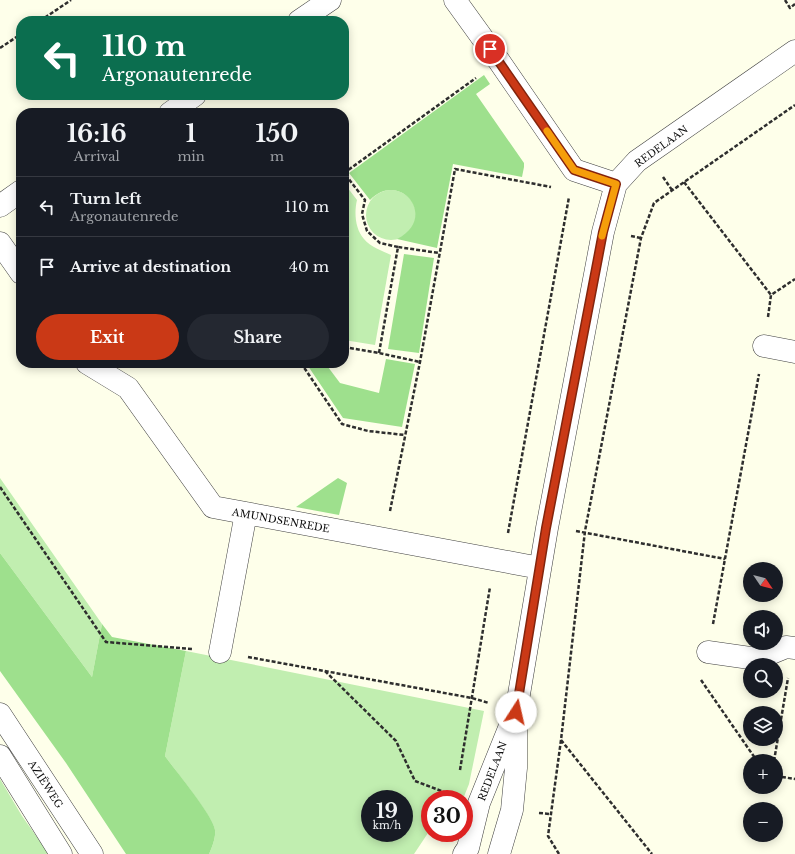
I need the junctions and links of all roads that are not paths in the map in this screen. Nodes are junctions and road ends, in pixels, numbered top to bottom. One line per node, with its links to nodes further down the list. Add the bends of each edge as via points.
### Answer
1 (330, 0): 3 (street)
2 (455, 0): 7 (street, via 574,170)
3 (306, 16)
4 (795, 51): 7 (street, REDELAAN, via 637,161)
5 (188, 100): 6 (street)
6 (177, 108)
7 (616, 184): 16 (street, REDELAAN, via 603,232)
8 (16, 195): 9 (street)
9 (0, 206)
10 (0, 243): 11 (street)
11 (16, 266)
12 (764, 346): 13 (street)
13 (795, 352)
14 (95, 368): 15 (street, AMUNDSENREDE, via 128,388 213,507)
15 (246, 513): 16 (street, AMUNDSENREDE); 18 (street)
16 (540, 568): 20 (street, REDELAAN)
17 (794, 648): 19 (street, via 786,647 757,659)
18 (220, 652)
19 (708, 652)
20 (516, 712): 23 (street, REDELAAN, via 479,803); 26 (street, REDELAAN, via 516,768 512,810)
21 (0, 714): 25 (street, AZIËWEG)
22 (0, 756): 24 (street)
23 (472, 852)
24 (61, 854)
25 (92, 854)
26 (499, 854)

